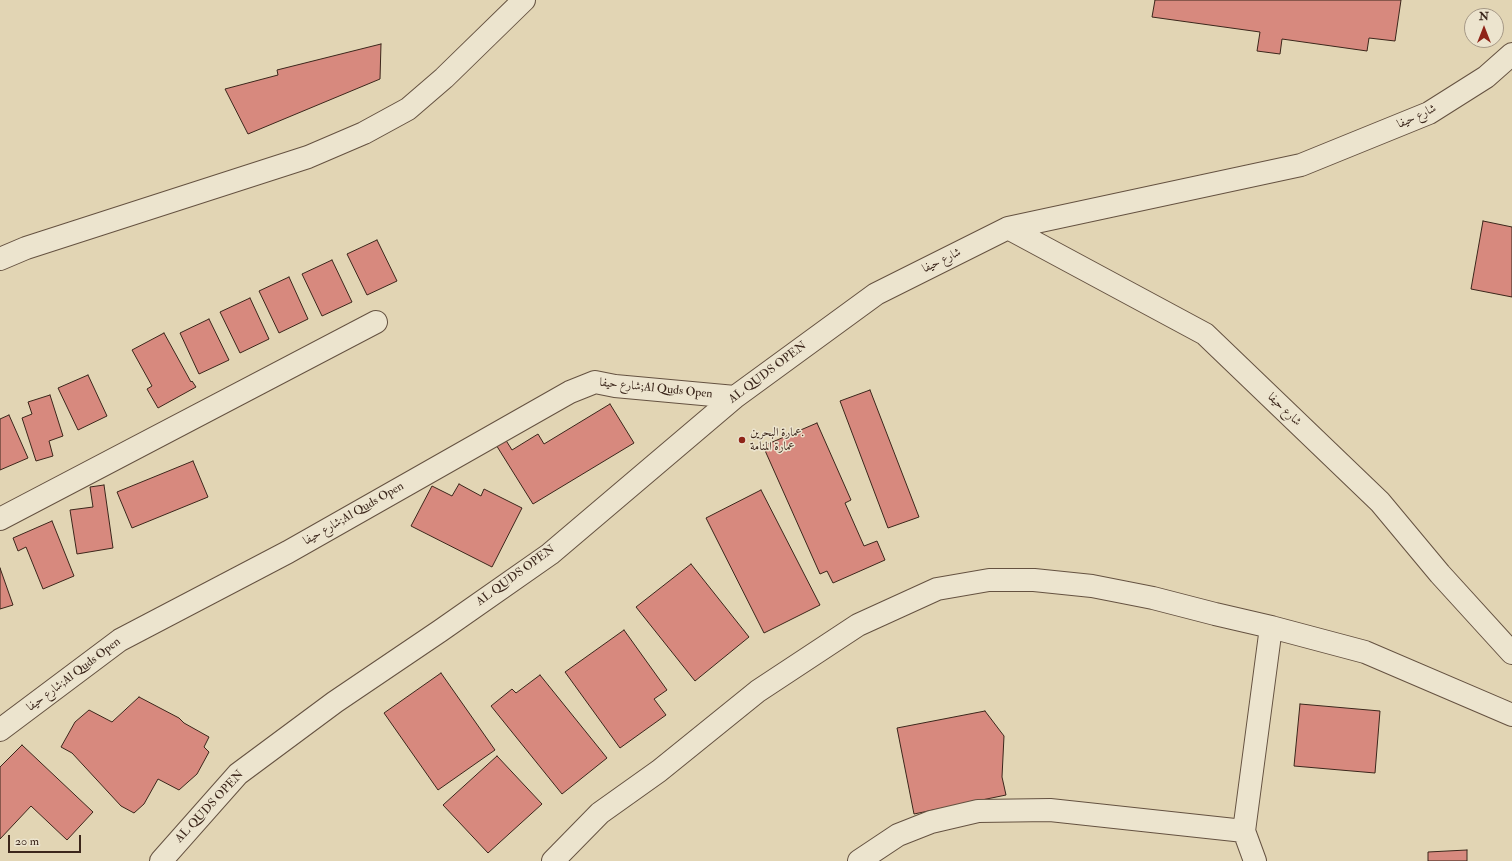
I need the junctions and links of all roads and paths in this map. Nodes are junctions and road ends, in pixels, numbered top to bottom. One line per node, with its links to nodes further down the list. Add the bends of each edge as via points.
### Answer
1 (524, 0): 4 (street, via 408,109 364,133 308,157 26,248)
2 (1512, 54): 3 (street, شارع حيفا, via 1486,77 1429,113 1301,165)
3 (1008, 228): 5 (street, شارع حيفا); 10 (street, شارع حيفا, via 1206,334 1380,502 1440,574)
4 (0, 259)
5 (876, 294): 7 (street, AL QUDS OPEN)
6 (376, 322): 8 (street)
7 (735, 397): 12 (street, شارع حيفا;Al Quds Open, via 595,382 570,392 288,552 120,640); 14 (street, AL QUDS OPEN, via 550,554 335,702 238,774)
8 (0, 519)
9 (1271, 627): 11 (street, via 1365,652); 13 (street); 15 (street, via 1092,586 1034,580 989,580 937,589 858,624 758,691 659,771 600,813)
10 (1512, 653)
11 (1512, 715)
12 (0, 730)
13 (1244, 831): 16 (street, via 1050,810 978,811 931,822 898,835); 17 (street)
14 (161, 861)
15 (553, 861)
16 (859, 861)
17 (1255, 861)

